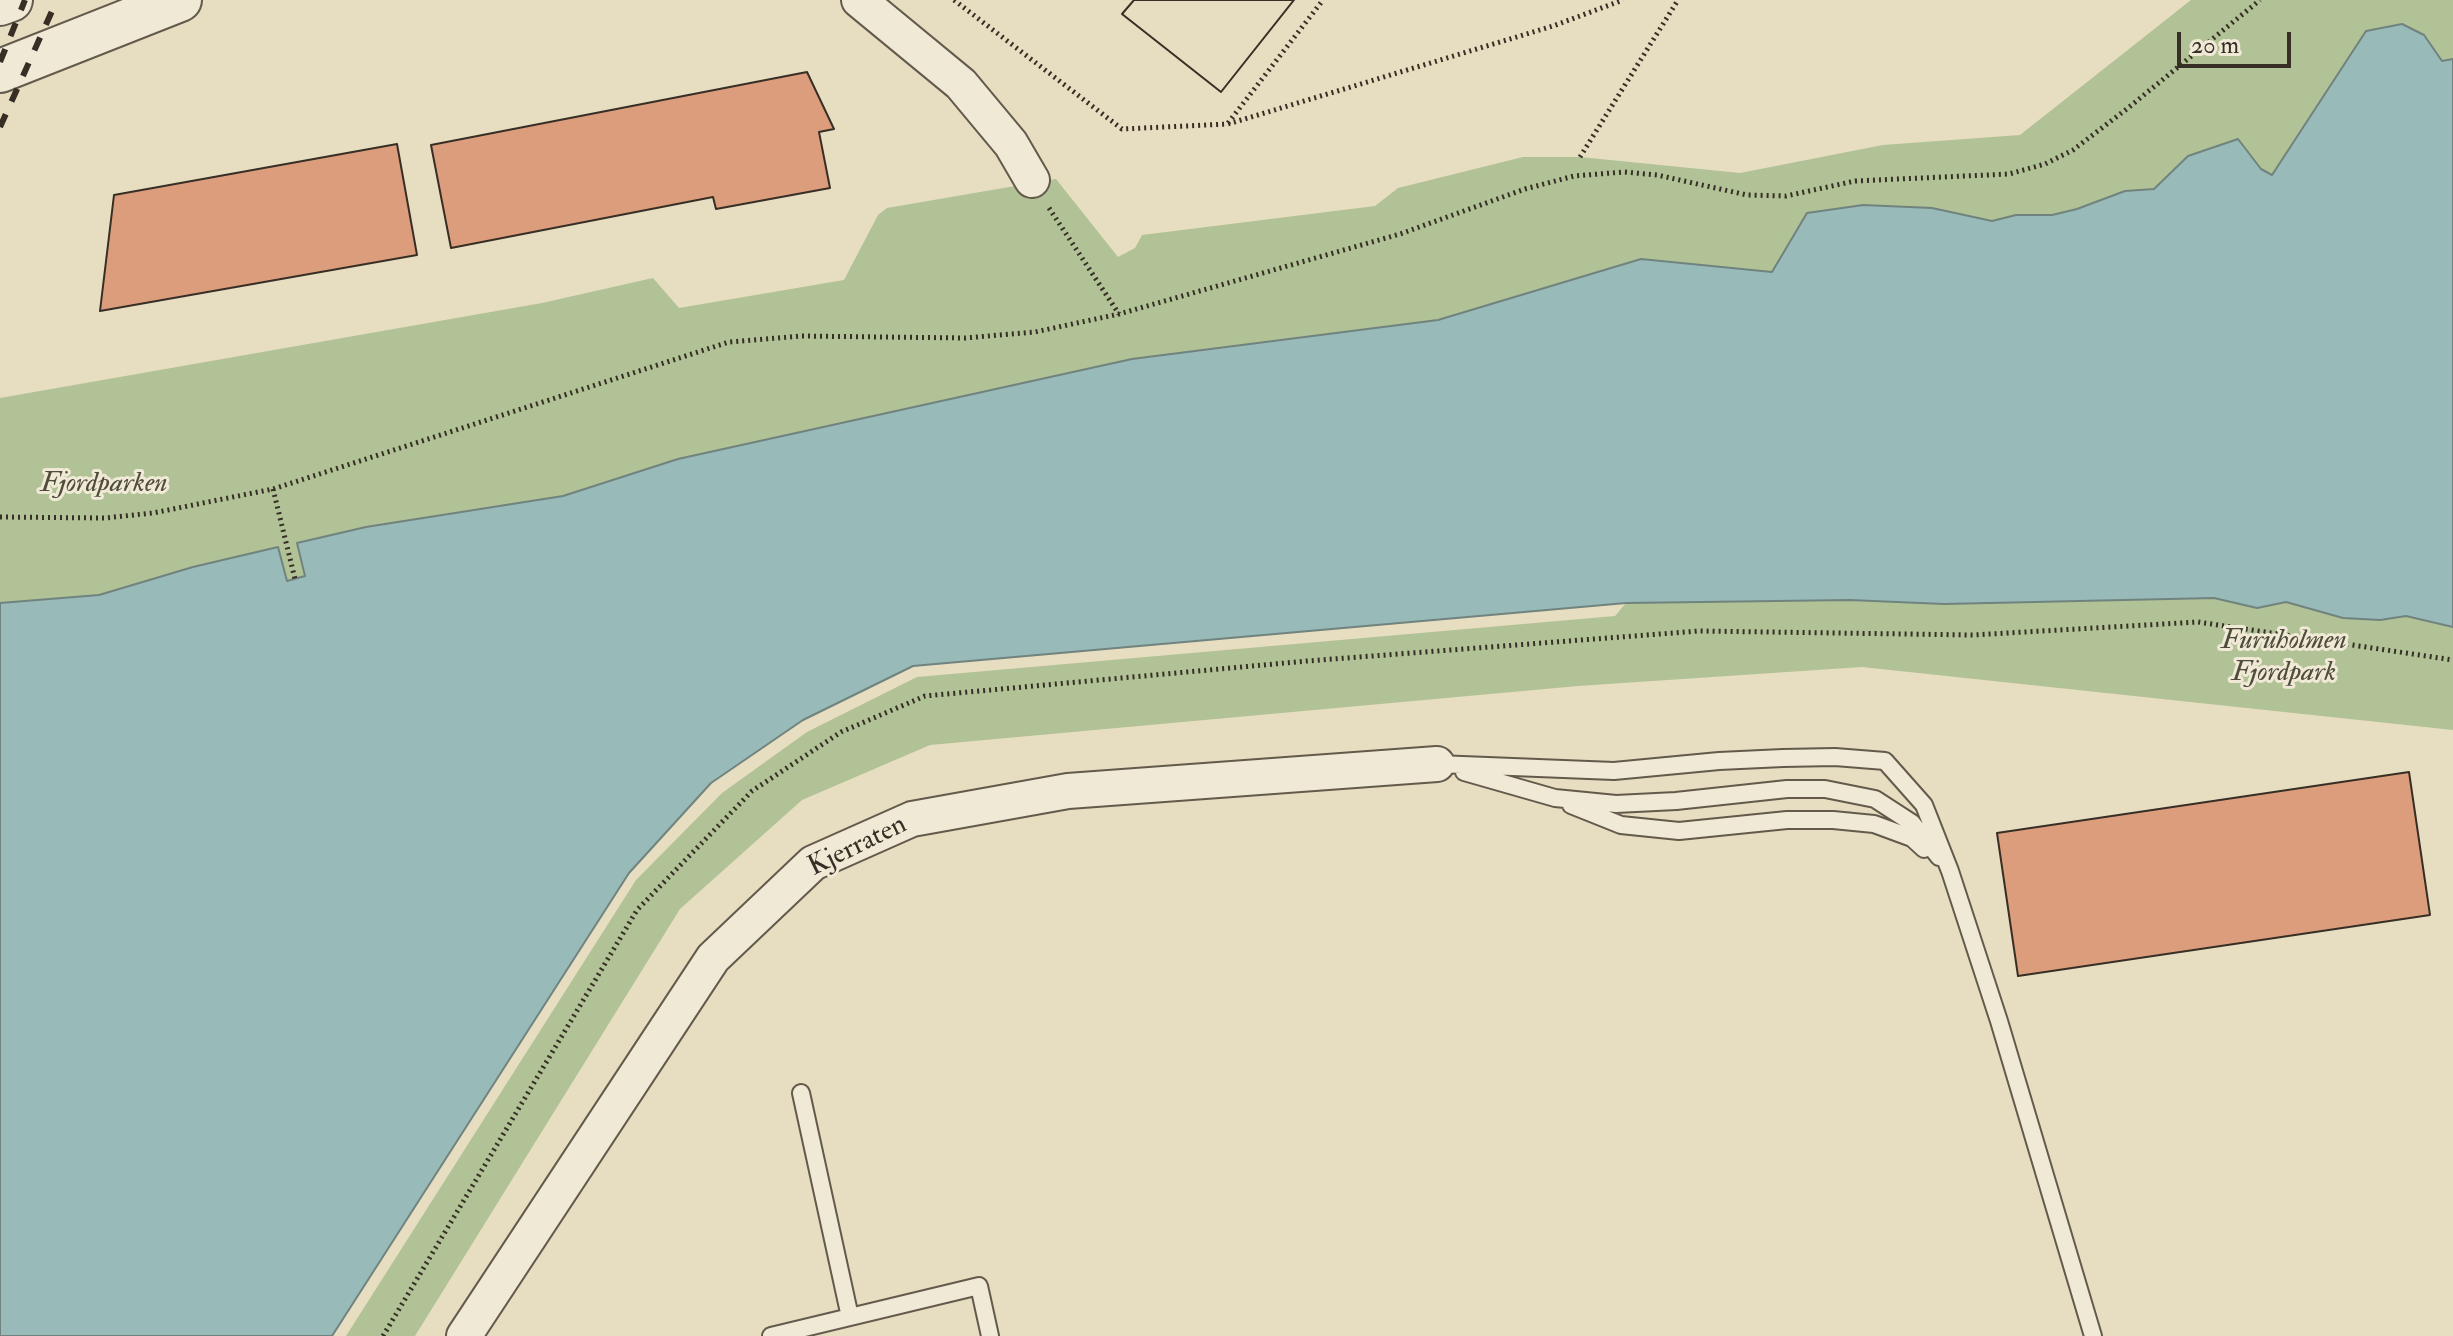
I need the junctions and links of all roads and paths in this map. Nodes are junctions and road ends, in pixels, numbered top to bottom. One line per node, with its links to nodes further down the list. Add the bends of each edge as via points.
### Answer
1 (11, 0): 9 (street)
2 (180, 0): 10 (street)
3 (859, 0): 13 (street, via 961,84 1011,144)
4 (954, 0): 11 (path, via 1122,129)
5 (1323, 0): 11 (path)
6 (1623, 0): 11 (path)
7 (1678, 0): 12 (path)
8 (2260, 0): 14 (path, via 2073,150 2009,174 1855,181 1786,196 1747,195 1657,175 1574,176 1400,234)
9 (0, 4)
10 (0, 71)
11 (1228, 124)
12 (1580, 157)
13 (1032, 180): 14 (path)
14 (1119, 314): 15 (path, via 1035,332 965,338 801,336 729,342)
15 (273, 489): 16 (path, via 105,518); 17 (path)
16 (0, 517)
17 (295, 579)
18 (1437, 764): 19 (lane); 20 (lane, via 1614,771 1783,758 1885,761 1924,805); 23 (street, Kjerraten, via 1068,791 912,819 813,863 713,958)
19 (1555, 798): 20 (lane, via 1621,825 1679,831 1787,820 1874,824 1912,838); 20 (lane, via 1616,804 1825,789 1875,799 1912,823)
20 (1950, 871): 26 (lane)
21 (801, 1093): 22 (lane)
22 (850, 1317): 24 (lane); 25 (lane, via 979,1286)
23 (464, 1336)
24 (771, 1336)
25 (990, 1336)
26 (2093, 1336)

